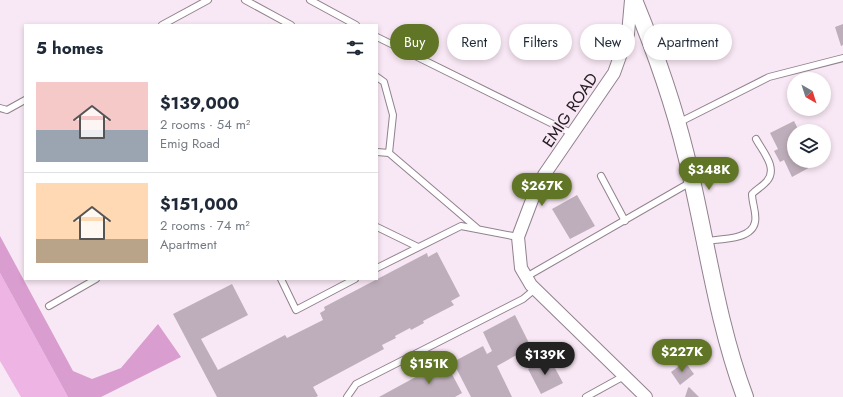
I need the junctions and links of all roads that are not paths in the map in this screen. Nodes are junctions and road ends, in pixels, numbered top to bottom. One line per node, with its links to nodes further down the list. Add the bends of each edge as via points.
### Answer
1 (208, 0): 5 (lane)
2 (245, 0): 6 (lane)
3 (310, 0): 7 (lane)
4 (632, 0): 13 (main road, via 658,57); 14 (street, EMIG ROAD, via 628,34 614,73)
5 (164, 24)
6 (289, 24)
7 (354, 24)
8 (378, 37): 14 (lane)
9 (843, 58): 13 (lane, via 769,77)
10 (378, 78): 17 (lane, via 384,82 393,115)
11 (24, 101): 12 (lane, via 6,110)
12 (0, 108)
13 (678, 123): 19 (main road)
14 (573, 134): 23 (street, EMIG ROAD, via 544,175)
15 (756, 139): 24 (lane, via 772,167 772,174 752,194 756,221 752,229 743,235)
16 (378, 152): 17 (lane)
17 (389, 153): 22 (lane)
18 (601, 176): 20 (lane)
19 (692, 182): 20 (lane); 24 (main road)
20 (624, 221): 27 (lane)
21 (378, 227): 25 (lane)
22 (478, 229): 23 (lane); 25 (lane, via 461,226)
23 (518, 237): 27 (street, EMIG ROAD, via 521,268)
24 (705, 242): 37 (main road, via 723,320)
25 (418, 247): 26 (lane)
26 (378, 267)
27 (526, 277): 31 (street, EMIG ROAD)
28 (94, 280): 32 (lane)
29 (281, 280): 30 (lane, via 296,310)
30 (353, 280)
31 (535, 289): 33 (street, EMIG ROAD); 34 (lane, via 523,299 356,384)
32 (49, 306)
33 (624, 376): 35 (lane); 36 (street, EMIG ROAD)
34 (347, 397)
35 (586, 397)
36 (646, 397)
37 (745, 397)

